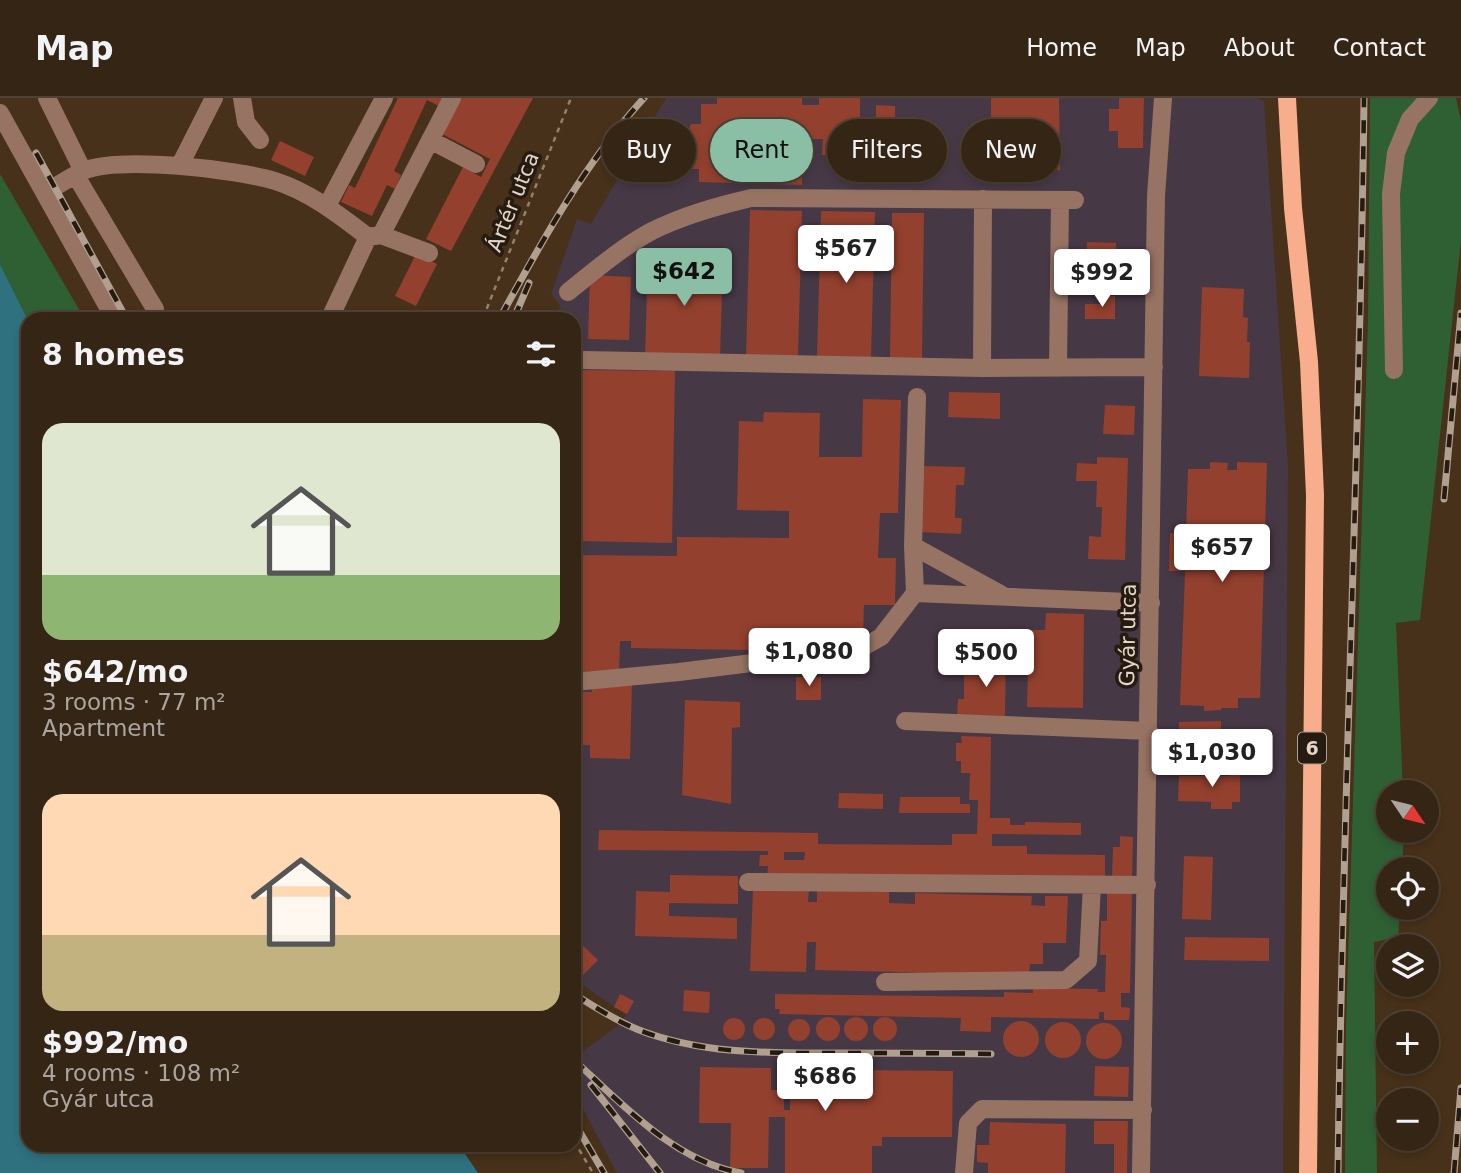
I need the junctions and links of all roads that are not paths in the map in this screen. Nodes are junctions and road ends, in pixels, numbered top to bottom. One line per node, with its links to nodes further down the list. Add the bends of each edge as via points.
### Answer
1 (47, 98): 14 (street)
2 (214, 98): 13 (street)
3 (242, 98): 10 (street, via 246,122)
4 (384, 98): 17 (street)
5 (452, 98): 11 (street)
6 (1163, 98): 25 (street, Gyár utca, via 1156,196)
7 (1287, 98): 44 (main road, 6, via 1315,495)
8 (1429, 98): 28 (street, via 1410,119 1396,153 1391,194)
9 (0, 113): 15 (street)
10 (260, 140)
11 (430, 140): 12 (street); 18 (street)
12 (476, 164)
13 (180, 165): 14 (street, via 104,166); 17 (street, via 256,176)
14 (79, 173): 15 (street); 21 (street)
15 (45, 193): 22 (street)
16 (983, 199): 20 (street, via 751,198 705,209 651,232); 26 (street); 27 (street, via 1068,200)
17 (327, 206): 18 (street)
18 (374, 236): 19 (street); 23 (street)
19 (429, 253)
20 (568, 292)
21 (155, 309)
22 (111, 312)
23 (333, 312)
24 (584, 360): 26 (street)
25 (1154, 367): 27 (street); 33 (street, Gyár utca)
26 (982, 368): 27 (street)
27 (1058, 368)
28 (1394, 370)
29 (917, 397): 30 (street)
30 (913, 546): 31 (street); 32 (street)
31 (915, 593): 32 (street); 34 (street, via 881,637 858,650)
32 (1005, 597): 33 (street)
33 (1151, 603): 36 (street, Gyár utca)
34 (581, 681)
35 (905, 721): 36 (street)
36 (1149, 731): 39 (street, Gyár utca)
37 (748, 882): 38 (street)
38 (1091, 885): 39 (street); 40 (street, via 1088,961 1066,980)
39 (1147, 885): 41 (street, Gyár utca)
40 (886, 982)
41 (1143, 1110): 42 (street, via 982,1109 968,1123); 43 (street, Gyár utca)
42 (964, 1173)
43 (1142, 1173)
44 (1308, 1173)

